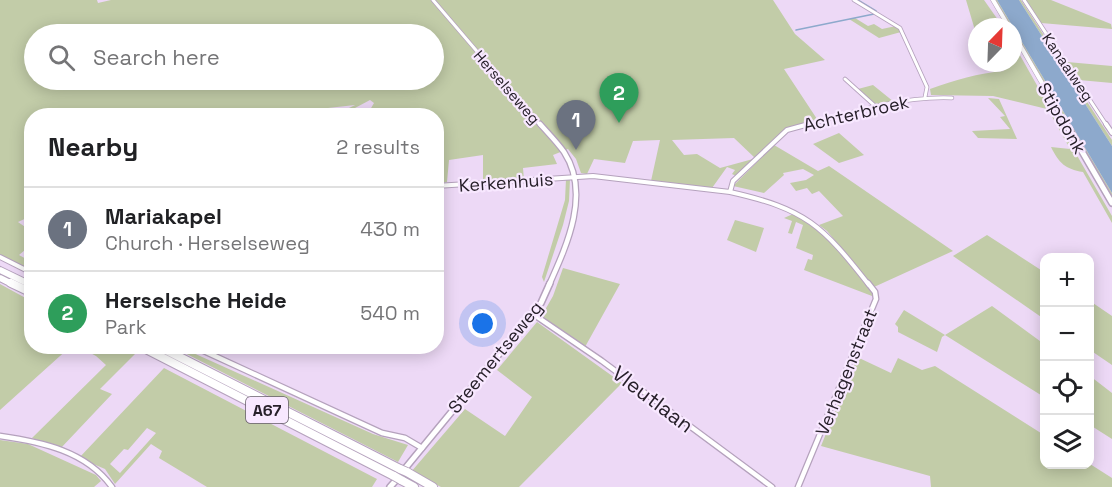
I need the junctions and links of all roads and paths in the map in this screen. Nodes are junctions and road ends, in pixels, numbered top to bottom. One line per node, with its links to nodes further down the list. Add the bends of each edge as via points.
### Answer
1 (433, 0): 12 (street, Herselseweg, via 560,148)
2 (854, 0): 8 (street, via 900,28 927,87)
3 (993, 0): 5 (main road)
4 (1024, 0): 11 (street, Kanaalweg)
5 (1004, 18)
6 (1022, 48): 15 (main road, Stipdonk)
7 (845, 79): 10 (street)
8 (925, 97): 9 (street, Achterbroek); 10 (street, Achterbroek)
9 (952, 98)
10 (876, 106): 14 (street, Achterbroek, via 787,130 733,181)
11 (1112, 133)
12 (574, 177): 13 (street, Kerkenhuis); 14 (street); 22 (street, Steemertseweg, via 577,195 573,212 553,277)
13 (444, 185)
14 (730, 192): 34 (street, Verhagenstraat, via 771,202 812,222 827,234 875,292 876,299)
15 (1112, 203)
16 (0, 257): 18 (street)
17 (0, 267): 20 (highway)
18 (24, 269)
19 (0, 278): 21 (highway)
20 (24, 281)
21 (24, 289)
22 (533, 314): 27 (street, Steemertseweg); 33 (street, Vleutlaan)
23 (156, 354): 28 (highway, A67)
24 (173, 354): 28 (highway, A67)
25 (210, 354): 27 (street)
26 (0, 436): 29 (street, via 28,440 74,456 100,470)
27 (422, 448): 30 (street, Steemertseweg)
28 (400, 474): 31 (highway, A67); 32 (highway, A67)
29 (112, 487)
30 (390, 487)
31 (414, 487)
32 (433, 487)
33 (772, 487)
34 (798, 487)

